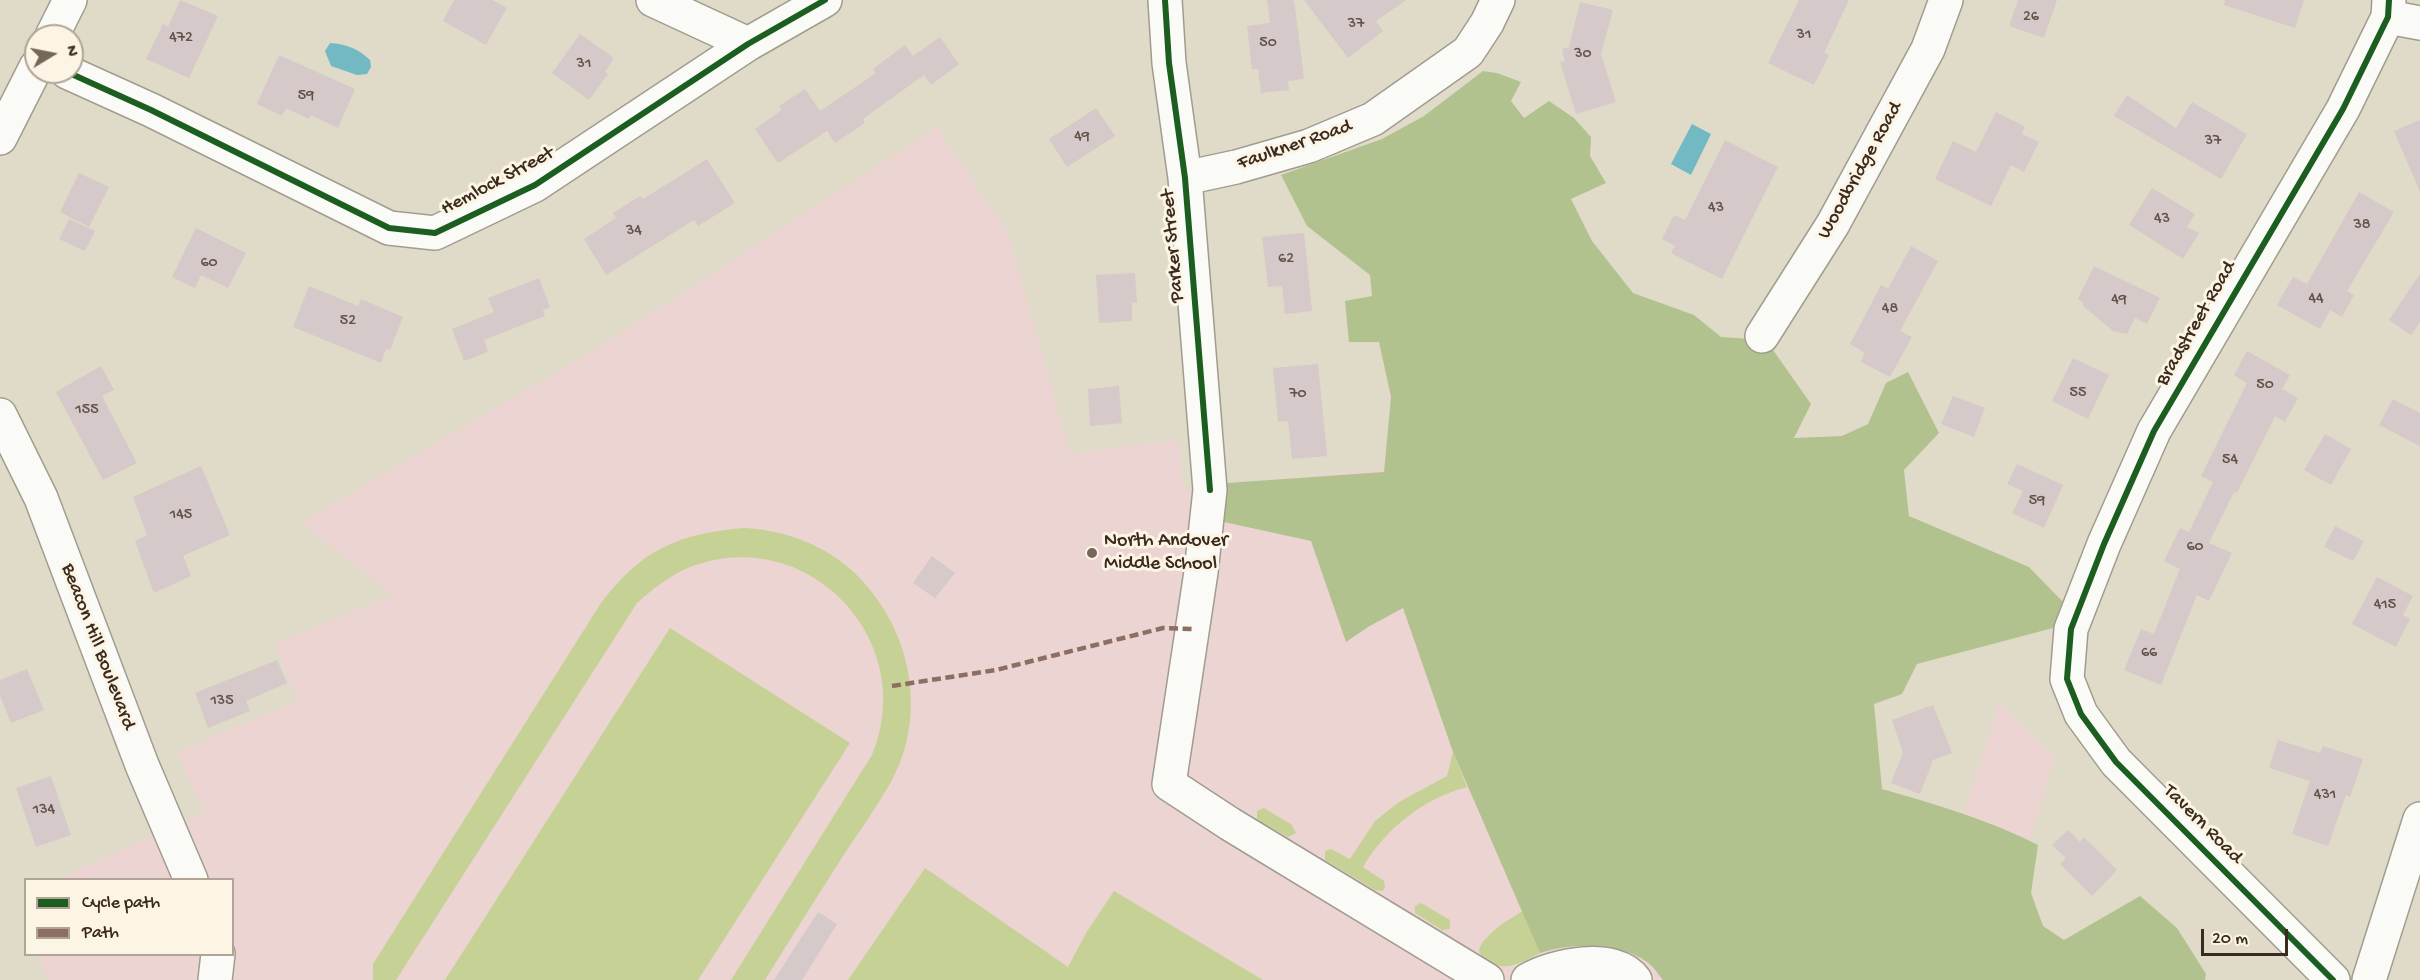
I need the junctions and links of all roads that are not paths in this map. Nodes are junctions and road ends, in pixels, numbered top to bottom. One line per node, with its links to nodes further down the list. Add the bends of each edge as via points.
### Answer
1 (70, 0): 9 (street)
2 (653, 0): 10 (street)
3 (825, 0): 10 (street, Hemlock Street)
4 (1165, 0): 14 (street, Parker Street, via 1168,63)
5 (1498, 0): 14 (street, Faulkner Road, via 1468,51 1373,119 1309,146)
6 (1946, 0): 15 (street, Woodbridge Road, via 1928,49 1833,224)
7 (2389, 9): 8 (street); 17 (street, Bradstreet Road, via 2343,109 2154,431 2072,629)
8 (2420, 23)
9 (58, 24)
10 (748, 44): 11 (street, Hemlock Street, via 535,185 435,233 389,228)
11 (84, 80)
12 (28, 84): 13 (street)
13 (0, 138)
14 (1185, 178): 22 (street, Parker Street, via 1210,490 1169,784)
15 (1762, 336)
16 (0, 416): 19 (street, Beacon Hill Boulevard, via 41,498 142,765)
17 (2067, 679): 25 (street, Tavern Road, via 2081,714 2116,762)
18 (2420, 819): 26 (street)
19 (191, 878)
20 (218, 956): 21 (street)
21 (215, 980)
22 (1486, 980)
23 (1528, 980): 24 (street, via 1574,963 1614,967)
24 (1635, 980)
25 (2333, 980)
26 (2369, 980)

